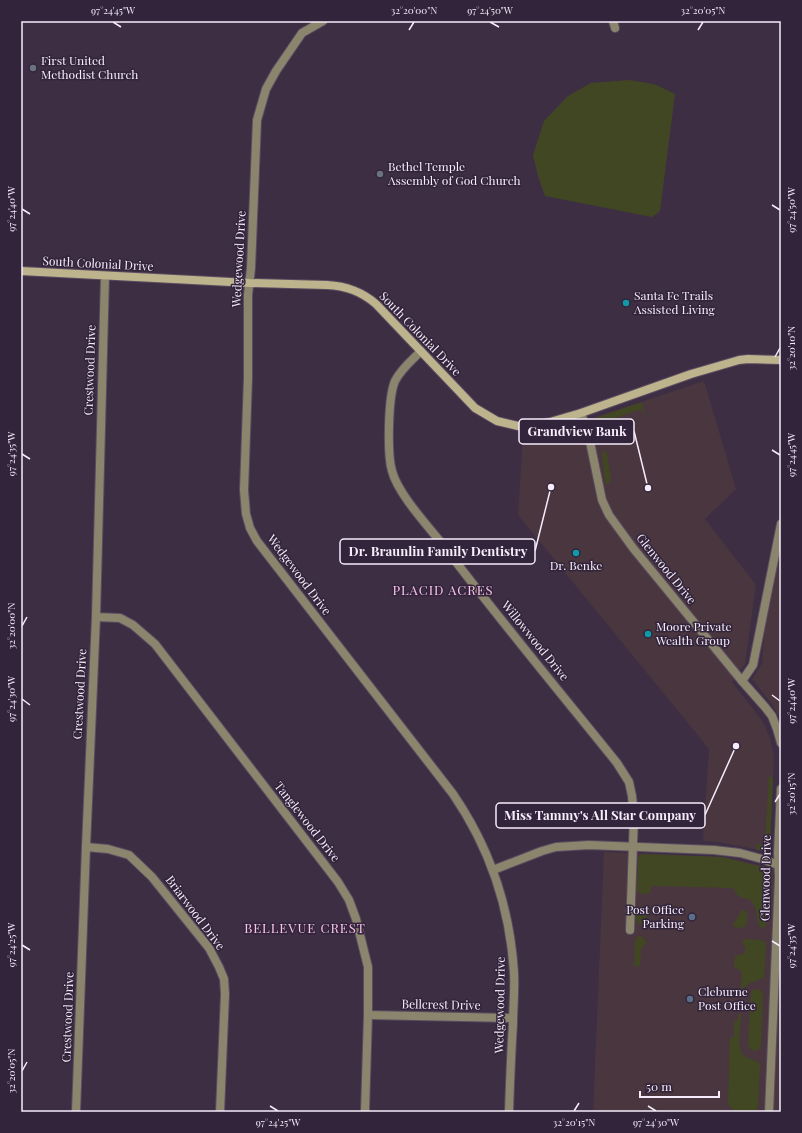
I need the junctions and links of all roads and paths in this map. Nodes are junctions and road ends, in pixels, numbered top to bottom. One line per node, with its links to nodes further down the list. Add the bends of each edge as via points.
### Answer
1 (322, 21): 4 (street, Wedgewood Drive, via 302,33 276,70 266,89 257,120)
2 (21, 272): 3 (street, South Colonial Drive)
3 (105, 276): 4 (street, South Colonial Drive); 9 (street, Crestwood Drive)
4 (250, 284): 5 (street, South Colonial Drive, via 327,285 354,290 376,304); 16 (street, Wedgewood Drive, via 244,490 250,528 267,555 453,794 476,830)
5 (421, 351): 7 (street, South Colonial Drive, via 475,408 497,421 530,426); 13 (street, Willowwood Drive, via 404,368 391,393 389,457 397,484 617,763 629,782 632,796)
6 (781, 360): 7 (street, South Colonial Drive, via 748,359 723,364)
7 (581, 413): 10 (street, Glenwood Drive, via 592,449 602,500 609,515)
8 (781, 524): 10 (street, via 753,664)
9 (96, 617): 14 (street, Crestwood Drive); 18 (street, Tanglewood Drive, via 120,618 133,625 155,644 338,882 349,900 363,941 368,967)
10 (742, 681): 11 (street, Glenwood Drive, via 772,716)
11 (781, 743)
12 (781, 789): 15 (street, Glenwood Drive)
13 (632, 846): 15 (street, via 740,853); 16 (street, via 589,845 556,848); 17 (street, Willowwood Drive)
14 (86, 847): 20 (street, Crestwood Drive); 21 (street, Briarwood Drive, via 108,848 129,855 152,877 209,948 219,967 224,979 225,994)
15 (780, 866): 24 (street, Glenwood Drive)
16 (493, 870): 19 (street, Wedgewood Drive, via 512,943)
17 (630, 930)
18 (368, 1015): 19 (street, Bellcrest Drive); 22 (street, Tanglewood Drive)
19 (513, 1018): 23 (street, Wedgewood Drive)
20 (76, 1112)
21 (220, 1112)
22 (365, 1112)
23 (508, 1112)
24 (769, 1112)

